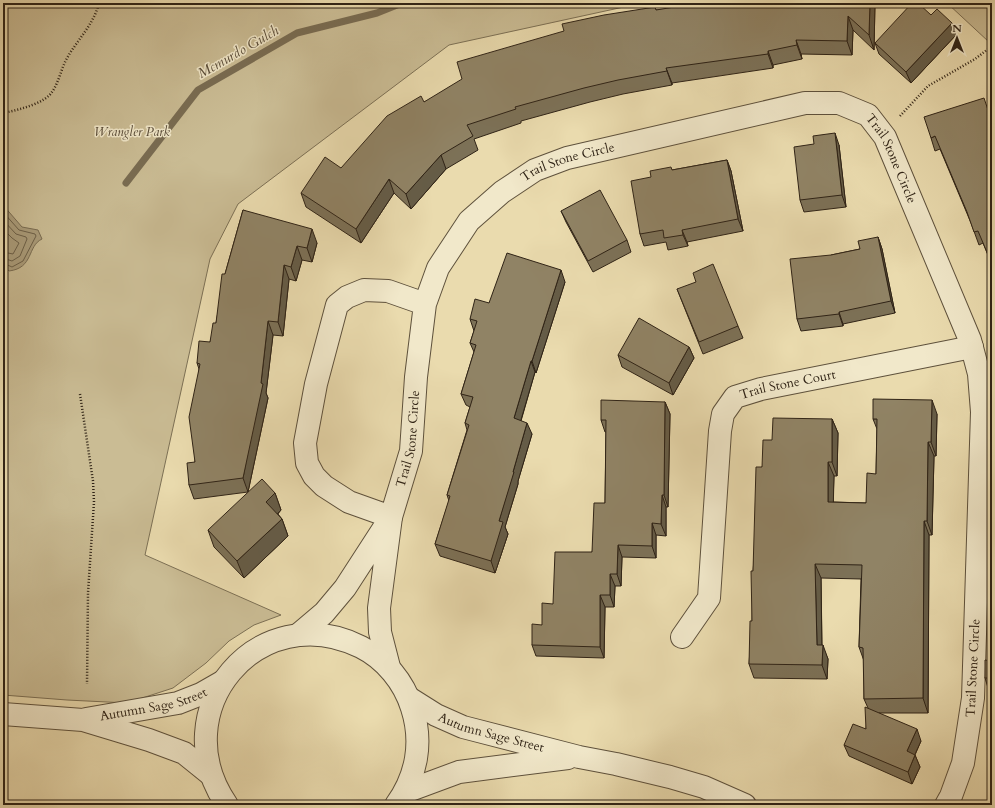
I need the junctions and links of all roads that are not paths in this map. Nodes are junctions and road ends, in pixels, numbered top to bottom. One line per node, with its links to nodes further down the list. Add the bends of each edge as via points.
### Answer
1 (424, 304): 2 (street, Trail Stone Circle, via 438,268 469,221 502,192 534,170 567,158 805,103 839,103 868,115 886,138); 3 (street, Trail Stone Circle, via 411,451); 3 (street, via 388,291 364,290 347,297 337,305 316,384 305,443 307,463 314,476 324,486 349,502)
2 (972, 347): 5 (street, Trail Stone Court, via 761,389 735,397 723,414 720,431 709,598); 15 (street, Trail Stone Circle, via 982,412 973,698 963,763)
3 (391, 517): 4 (street, Trail Stone Circle, via 345,588 324,613); 6 (street, Trail Stone Circle, via 379,608 380,632)
4 (298, 635): 6 (street, via 323,635 347,640 370,651); 7 (street, via 255,650 231,670)
5 (682, 637)
6 (389, 667): 8 (street)
7 (222, 682): 10 (street, Autumn Sage Street, via 178,703); 12 (street, via 212,704 206,727 205,751)
8 (409, 698): 11 (street, Autumn Sage Street, via 436,715 463,727); 13 (street, via 416,721 418,745 415,769)
9 (3, 714): 10 (street, Autumn Sage Street)
10 (83, 720): 12 (street, Autumn Sage Street, via 179,751 198,763)
11 (579, 757): 13 (street, Autumn Sage Street, via 460,772); 14 (street, Autumn Sage Street, via 704,786)
12 (219, 794)
13 (401, 798)
14 (745, 805)
15 (946, 805)

